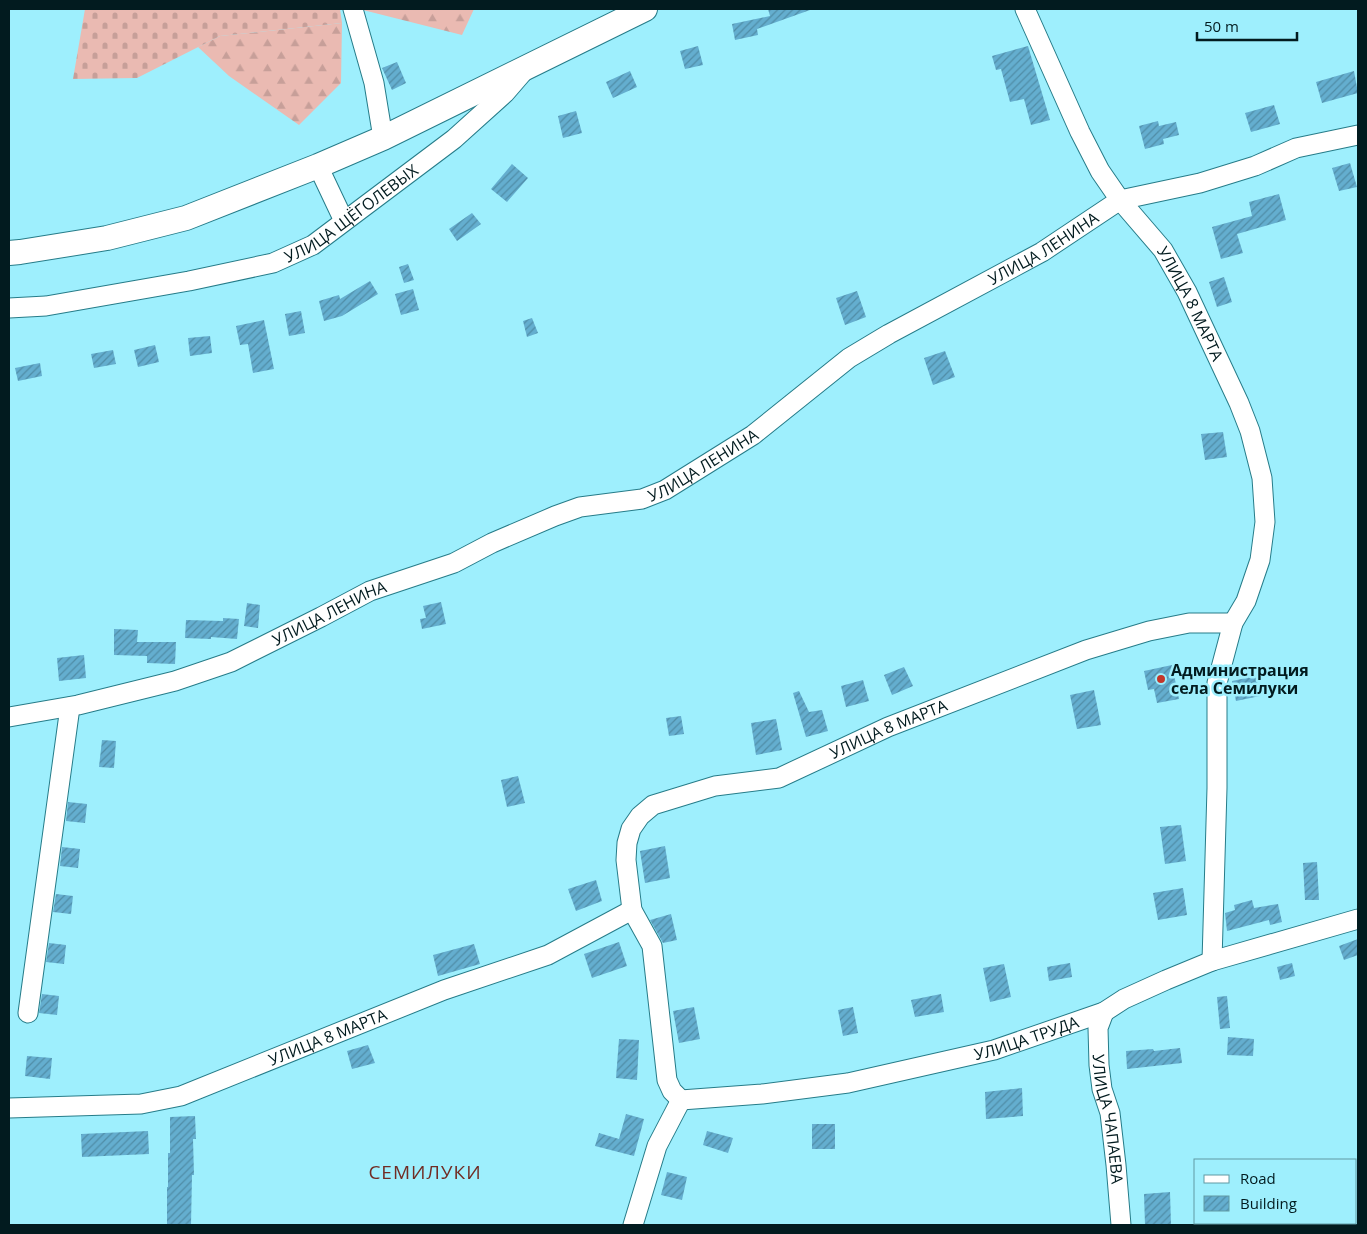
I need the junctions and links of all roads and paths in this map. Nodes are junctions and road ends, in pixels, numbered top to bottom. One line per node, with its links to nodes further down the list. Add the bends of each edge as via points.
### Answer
1 (353, 9): 6 (street, via 374,83)
2 (645, 9): 4 (main road, УЛИЦА ЩЁГОЛЕВЫХ)
3 (1025, 9): 8 (street, УЛИЦА 8 МАРТА, via 1087,147)
4 (528, 66): 6 (main road); 9 (street, УЛИЦА ЩЁГОЛЕВЫХ, via 505,94 454,139)
5 (1358, 135): 8 (street, УЛИЦА ЛЕНИНА, via 1296,148 1255,166 1200,183)
6 (383, 138): 7 (main road)
7 (318, 166): 9 (street); 10 (main road, via 186,218 107,238)
8 (1120, 200): 12 (street, УЛИЦА 8 МАРТА, via 1163,250 1183,284 1250,431 1262,478 1265,522 1260,560 1246,601); 13 (street, УЛИЦА ЛЕНИНА, via 1042,252 849,358 753,435 666,490 642,499 580,507 555,516 492,542 454,563 370,591 231,662 175,681)
9 (344, 221): 11 (street, УЛИЦА ЩЁГОЛЕВЫХ, via 313,245 273,263 55,305)
10 (9, 253)
11 (9, 308)
12 (1233, 623): 15 (street, УЛИЦА 8 МАРТА, via 1190,623 1148,631 1086,650 888,727 779,778 715,786 653,805 640,816 627,843); 17 (street, УЛИЦА 8 МАРТА, via 1217,683)
13 (70, 706): 14 (street, УЛИЦА ЛЕНИНА); 19 (street)
14 (9, 718)
15 (632, 910): 20 (street, УЛИЦА 8 МАРТА, via 652,946 667,1080); 21 (street, УЛИЦА 8 МАРТА, via 548,955 444,990 181,1096 141,1104)
16 (1358, 919): 17 (street, УЛИЦА ТРУДА)
17 (1212, 961): 18 (street, УЛИЦА ТРУДА, via 1124,999)
18 (1104, 1012): 20 (street, УЛИЦА ТРУДА, via 1013,1044 848,1084); 23 (street, УЛИЦА ЧАПАЕВА, via 1098,1028 1099,1065 1110,1113)
19 (28, 1013)
20 (681, 1100): 22 (street, via 657,1146)
21 (9, 1108)
22 (633, 1225)
23 (1121, 1225)

